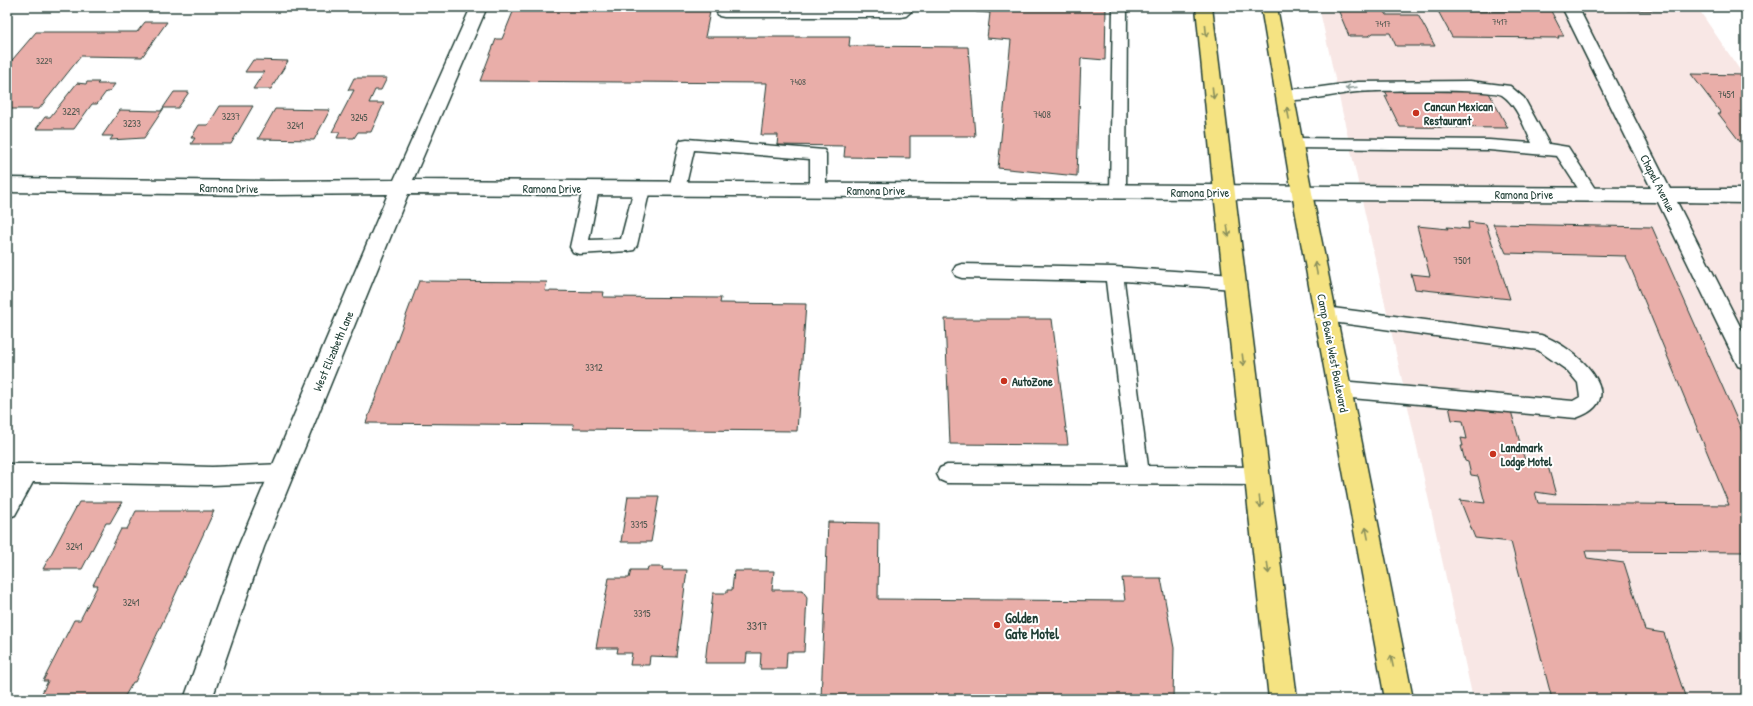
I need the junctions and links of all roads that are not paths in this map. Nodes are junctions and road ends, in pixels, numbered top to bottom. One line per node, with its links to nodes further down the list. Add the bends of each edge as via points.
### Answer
1 (479, 7): 12 (street, West Elizabeth Lane)
2 (909, 7): 7 (lane, via 901,13)
3 (1120, 7): 17 (lane)
4 (1204, 7): 18 (main road, one-way to 18)
5 (1269, 7): 8 (main road, Camp Bowie West Boulevard)
6 (1570, 7): 21 (street, Chapel Avenue)
7 (724, 13)
8 (1284, 94): 9 (main road, Camp Bowie West Boulevard, one-way to 8); 10 (lane, one-way to 8, via 1519,102 1505,89 1470,86 1358,87)
9 (1293, 143): 10 (lane, via 1489,145); 19 (main road, Camp Bowie West Boulevard)
10 (1543, 149): 20 (lane, via 1562,151)
11 (7, 185): 12 (street, Ramona Drive)
12 (402, 187): 13 (street, Ramona Drive); 30 (street, West Elizabeth Lane)
13 (591, 188): 14 (street, Ramona Drive); 14 (lane, via 579,247 628,245)
14 (642, 189): 15 (street, Ramona Drive)
15 (677, 189): 16 (street, Ramona Drive); 16 (lane, via 687,144 818,154)
16 (818, 190): 17 (street, Ramona Drive)
17 (1118, 192): 18 (street, Ramona Drive)
18 (1224, 193): 19 (street, Ramona Drive); 25 (main road, one-way to 25)
19 (1302, 193): 20 (street, Ramona Drive); 26 (main road, Camp Bowie West Boulevard, one-way to 19)
20 (1591, 195): 21 (street, Ramona Drive)
21 (1664, 195): 22 (street, Ramona Drive); 27 (street, Chapel Avenue)
22 (1746, 196)
23 (962, 271): 24 (lane)
24 (1114, 274): 25 (lane); 32 (lane)
25 (1234, 282): 33 (main road, one-way to 33)
26 (1325, 314): 28 (main road, Camp Bowie West Boulevard); 28 (lane, via 1541,343 1576,364 1591,389 1590,400 1576,410)
27 (1746, 360)
28 (1340, 389): 37 (main road, Camp Bowie West Boulevard, one-way to 28)
29 (17, 473): 30 (lane, via 212,476); 34 (lane)
30 (282, 473): 35 (street, West Elizabeth Lane, via 251,547)
31 (947, 474): 32 (lane)
32 (1139, 475): 33 (lane)
33 (1256, 476): 36 (main road, one-way to 36)
34 (7, 508)
35 (198, 699)
36 (1283, 699)
37 (1399, 699)

